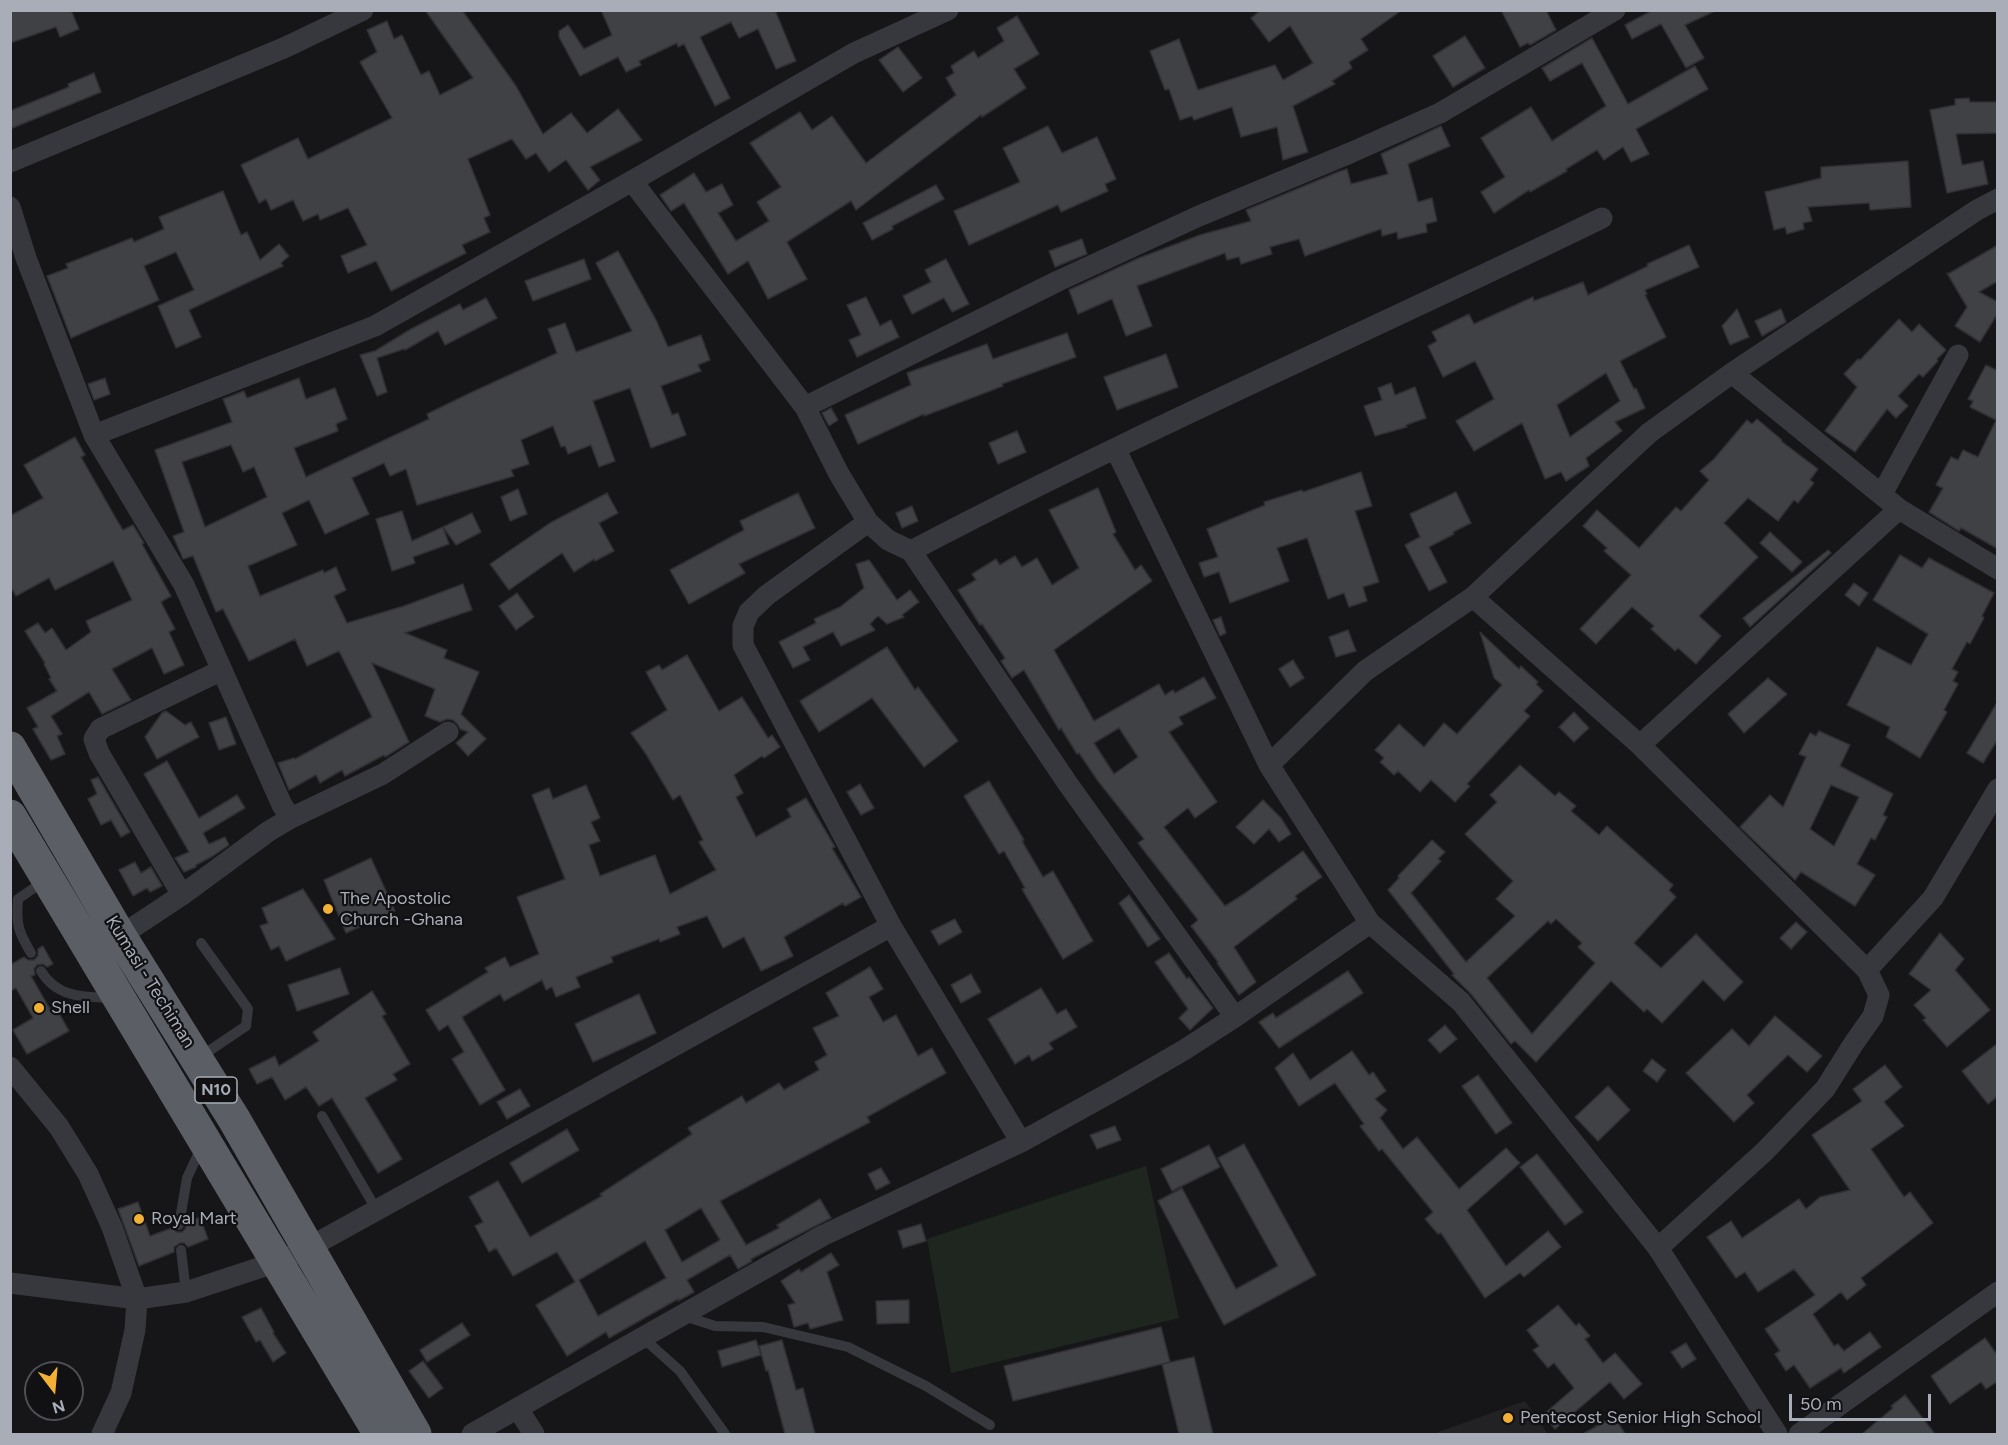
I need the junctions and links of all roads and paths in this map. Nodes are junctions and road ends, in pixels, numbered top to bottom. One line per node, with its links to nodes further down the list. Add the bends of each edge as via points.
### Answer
1 (363, 10): 4 (street, via 286,47)
2 (948, 10): 5 (street, via 855,53)
3 (1615, 10): 12 (street, via 1440,113 1058,281)
4 (10, 162)
5 (632, 181): 12 (street); 13 (street, via 375,326)
6 (1998, 199): 11 (street)
7 (10, 207): 9 (street)
8 (1602, 218): 14 (street)
9 (18, 261): 13 (street)
10 (1958, 355): 15 (street)
11 (1732, 373): 15 (street); 20 (street, via 1649,433)
12 (805, 407): 17 (street)
13 (94, 435): 21 (street, via 184,585)
14 (1116, 450): 18 (street); 25 (street)
15 (1882, 494): 16 (street)
16 (1899, 509): 19 (street); 23 (street)
17 (868, 522): 18 (street, via 888,540); 32 (street, via 766,595 749,612 742,626 743,645)
18 (911, 551): 39 (street, via 1068,784)
19 (1998, 569)
20 (1473, 597): 23 (street); 25 (street, via 1365,671)
21 (222, 670): 28 (street); 30 (street, via 100,729 94,739)
22 (448, 732): 28 (street, via 383,774)
23 (1640, 746): 36 (street)
24 (10, 748): 33 (highway, Kumasi - Techiman / N10)
25 (1269, 765): 31 (street)
26 (1998, 789): 36 (street, via 1933,898)
27 (10, 816): 29 (highway, N10)
28 (291, 818): 30 (street)
29 (47, 879): 35 (lane, via 18,899 20,934); 38 (highway, N10)
30 (182, 896): 33 (street)
31 (1370, 922): 39 (street); 48 (street, via 1461,1002)
32 (891, 926): 44 (street); 45 (street)
33 (120, 936): 40 (highway, Kumasi - Techiman / N10)
34 (201, 943): 40 (lane, via 248,1009 246,1026)
35 (31, 953)
36 (1867, 970): 48 (street, via 1879,995 1873,1016 1825,1089 1764,1152)
37 (41, 971): 38 (lane, via 46,981 76,997)
38 (119, 998): 43 (highway, N10)
39 (1235, 1017): 44 (street)
40 (197, 1059): 47 (highway, Kumasi - Techiman / N10)
41 (10, 1067): 54 (street, via 59,1127 88,1174 112,1227)
42 (322, 1116): 45 (lane)
43 (204, 1140): 46 (lane, via 187,1178); 50 (highway, N10)
44 (1021, 1142): 55 (street, via 822,1236)
45 (376, 1209): 47 (street)
46 (179, 1225)
47 (308, 1248): 50 (street); 61 (highway, Kumasi - Techiman / N10)
48 (1658, 1248): 65 (street)
49 (181, 1250): 52 (lane)
50 (277, 1262): 52 (street); 60 (highway, N10)
51 (10, 1283): 54 (street)
52 (186, 1292): 54 (street)
53 (1998, 1292): 66 (street)
54 (137, 1299): 59 (street, via 135,1330 121,1393)
55 (681, 1315): 56 (street); 58 (lane, via 715,1326 763,1327 848,1347 926,1386)
56 (642, 1337): 57 (street); 64 (lane, via 680,1371)
57 (518, 1409): 62 (street); 63 (street)
58 (990, 1425)
59 (102, 1434)
60 (380, 1434)
61 (415, 1434)
62 (472, 1434)
63 (534, 1434)
64 (724, 1434)
65 (1777, 1434)
66 (1799, 1434)

